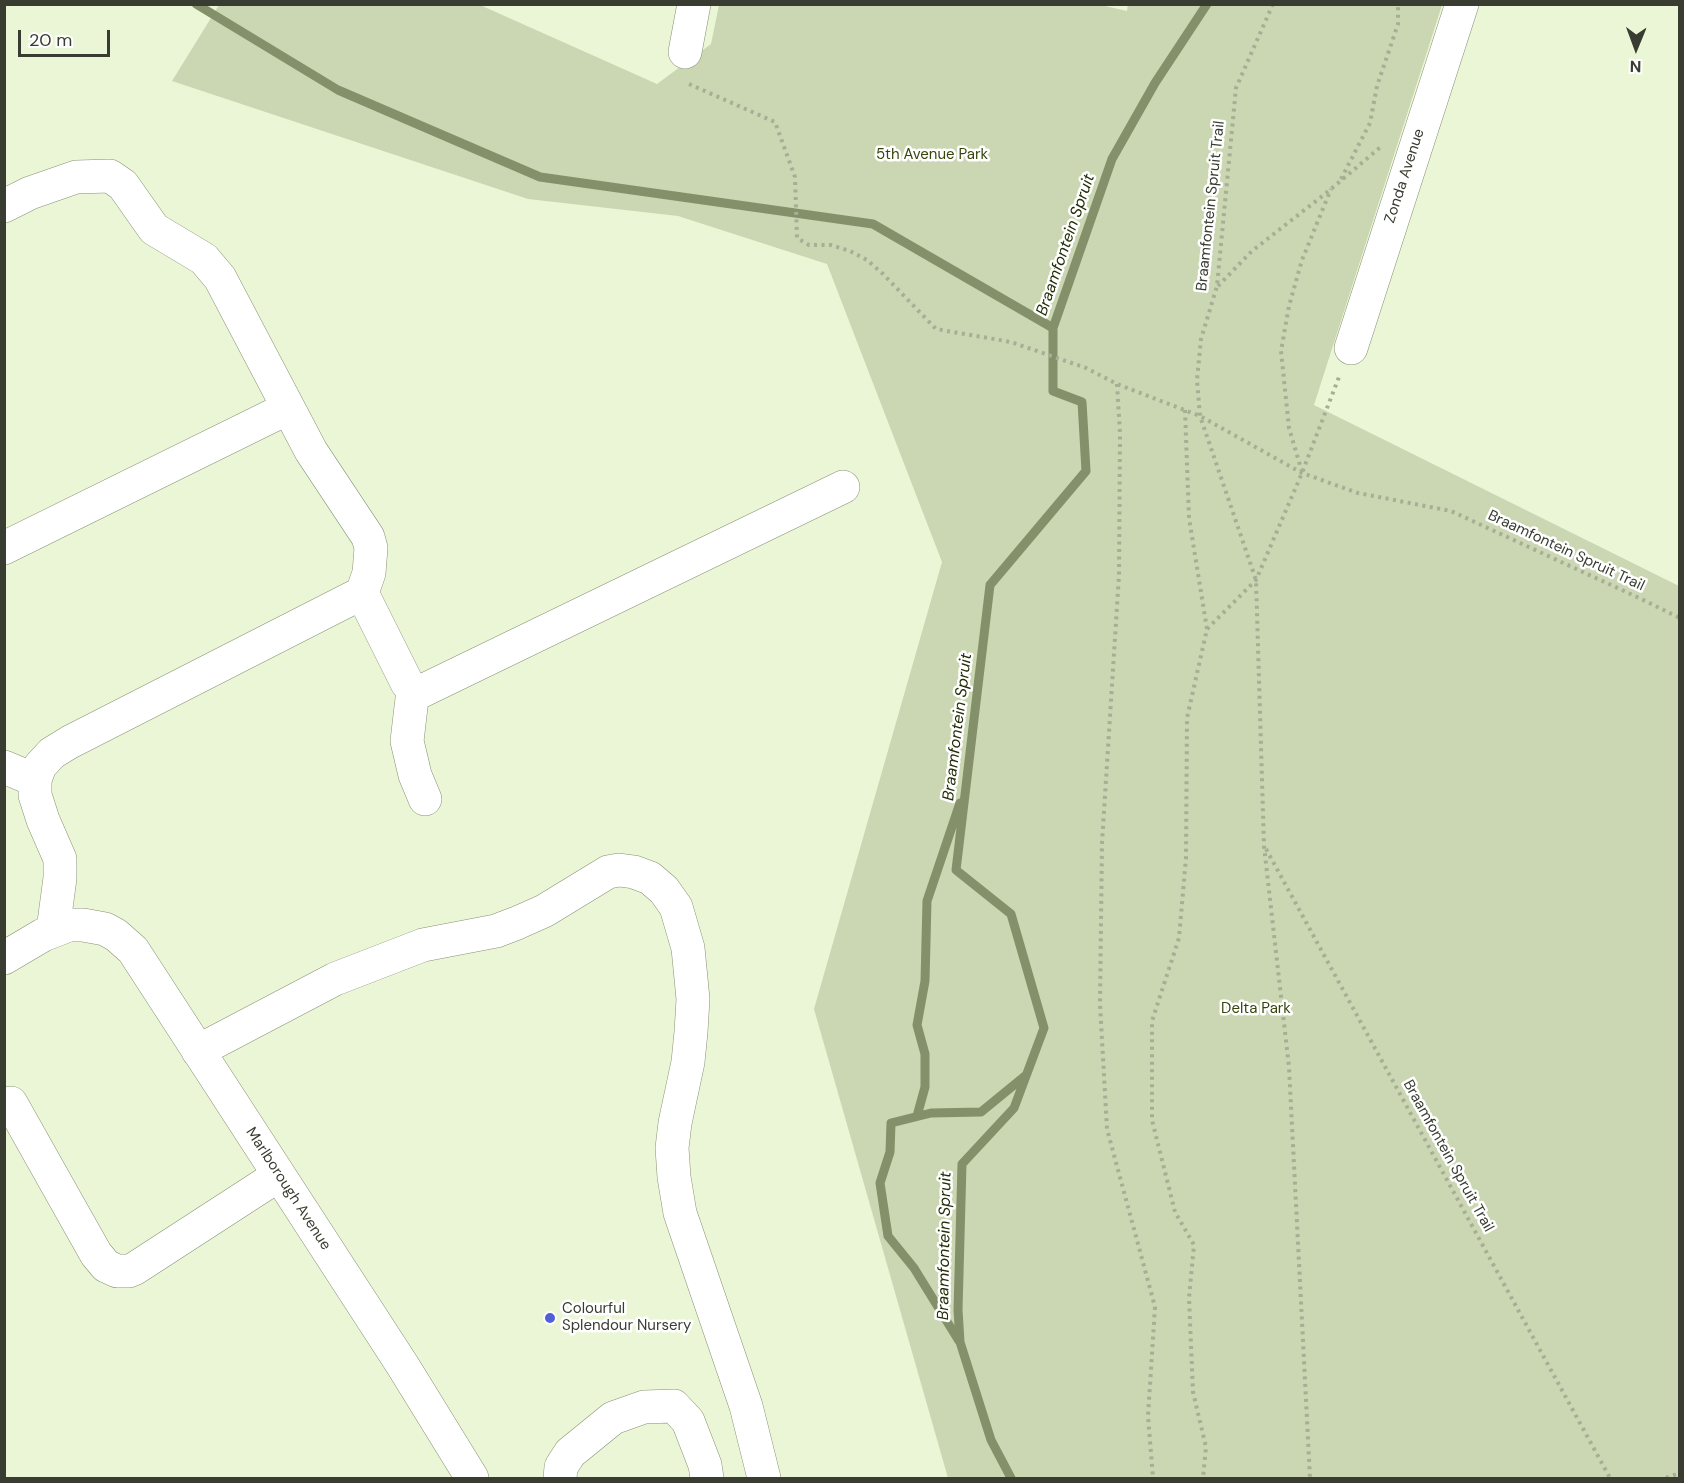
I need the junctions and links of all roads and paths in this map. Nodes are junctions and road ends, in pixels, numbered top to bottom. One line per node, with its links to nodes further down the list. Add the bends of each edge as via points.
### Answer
1 (694, 4): 5 (street)
2 (1273, 4): 10 (path, Braamfontein Spruit Trail, via 1236,88)
3 (1398, 4): 7 (path, via 1398,24 1377,86 1370,123)
4 (1462, 4): 11 (street, Zonda Avenue)
5 (685, 52): 12 (path, via 683,82 775,122 795,177 797,238 809,244 831,245 867,260 936,329 1011,342 1086,368)
6 (1384, 144): 7 (path)
7 (1341, 181): 8 (path)
8 (1331, 189): 10 (path, via 1252,251); 16 (path, via 1302,260 1281,351 1289,428)
9 (4, 206): 13 (street, via 76,177 110,176 123,185 154,229 212,267)
10 (1217, 286): 15 (path, Braamfontein Spruit Trail, via 1201,339 1197,381)
11 (1351, 348): 16 (path, Braamfontein Spruit Trail)
12 (1117, 384): 14 (path); 38 (path, via 1119,575 1102,843 1100,1004 1107,1129 1155,1307 1148,1416)
13 (288, 408): 18 (street); 20 (street, via 368,537 371,558)
14 (1185, 410): 15 (path); 22 (path, via 1189,518)
15 (1200, 416): 16 (path, Braamfontein Spruit Trail); 19 (path, Braamfontein Spruit Trail)
16 (1302, 473): 19 (path, Braamfontein Spruit Trail); 21 (path, Braamfontein Spruit Trail, via 1358,493 1451,511)
17 (843, 487): 23 (street, via 422,691)
18 (4, 548)
19 (1256, 580): 22 (path, Braamfontein Spruit Trail); 27 (path, Braamfontein Spruit Trail)
20 (362, 593): 23 (street); 25 (street, via 70,742 40,766)
21 (1680, 618)
22 (1207, 629): 39 (path, via 1187,718 1186,858 1179,938 1152,1021 1152,1120 1175,1212 1194,1245 1189,1310 1193,1392 1206,1447)
23 (413, 690): 26 (street, via 407,741)
24 (4, 767): 25 (street)
25 (35, 780): 28 (street, via 38,807 60,859 59,888)
26 (425, 799)
27 (1264, 846): 40 (path, Braamfontein Spruit Trail, via 1289,1067); 41 (path, Braamfontein Spruit Trail)
28 (68, 928): 29 (street); 30 (street, Marlborough Avenue, via 105,929 132,950)
29 (4, 958)
30 (198, 1051): 32 (street, Marlborough Avenue); 37 (street, via 335,979 423,945 496,931 517,923 608,872 620,870 650,878 676,907 688,948 692,988 688,1062 672,1148 680,1214 746,1406)
31 (10, 1103): 32 (street, via 96,1254 106,1266 117,1271 134,1269)
32 (279, 1175): 34 (street, Marlborough Avenue)
33 (1680, 1473): 42 (path)
34 (472, 1479)
35 (560, 1479): 36 (street, via 561,1467 570,1452 613,1418 644,1407 674,1406 688,1420)
36 (707, 1479)
37 (764, 1479)
38 (1153, 1479)
39 (1203, 1479)
40 (1310, 1479)
41 (1610, 1479)
42 (1666, 1479)

